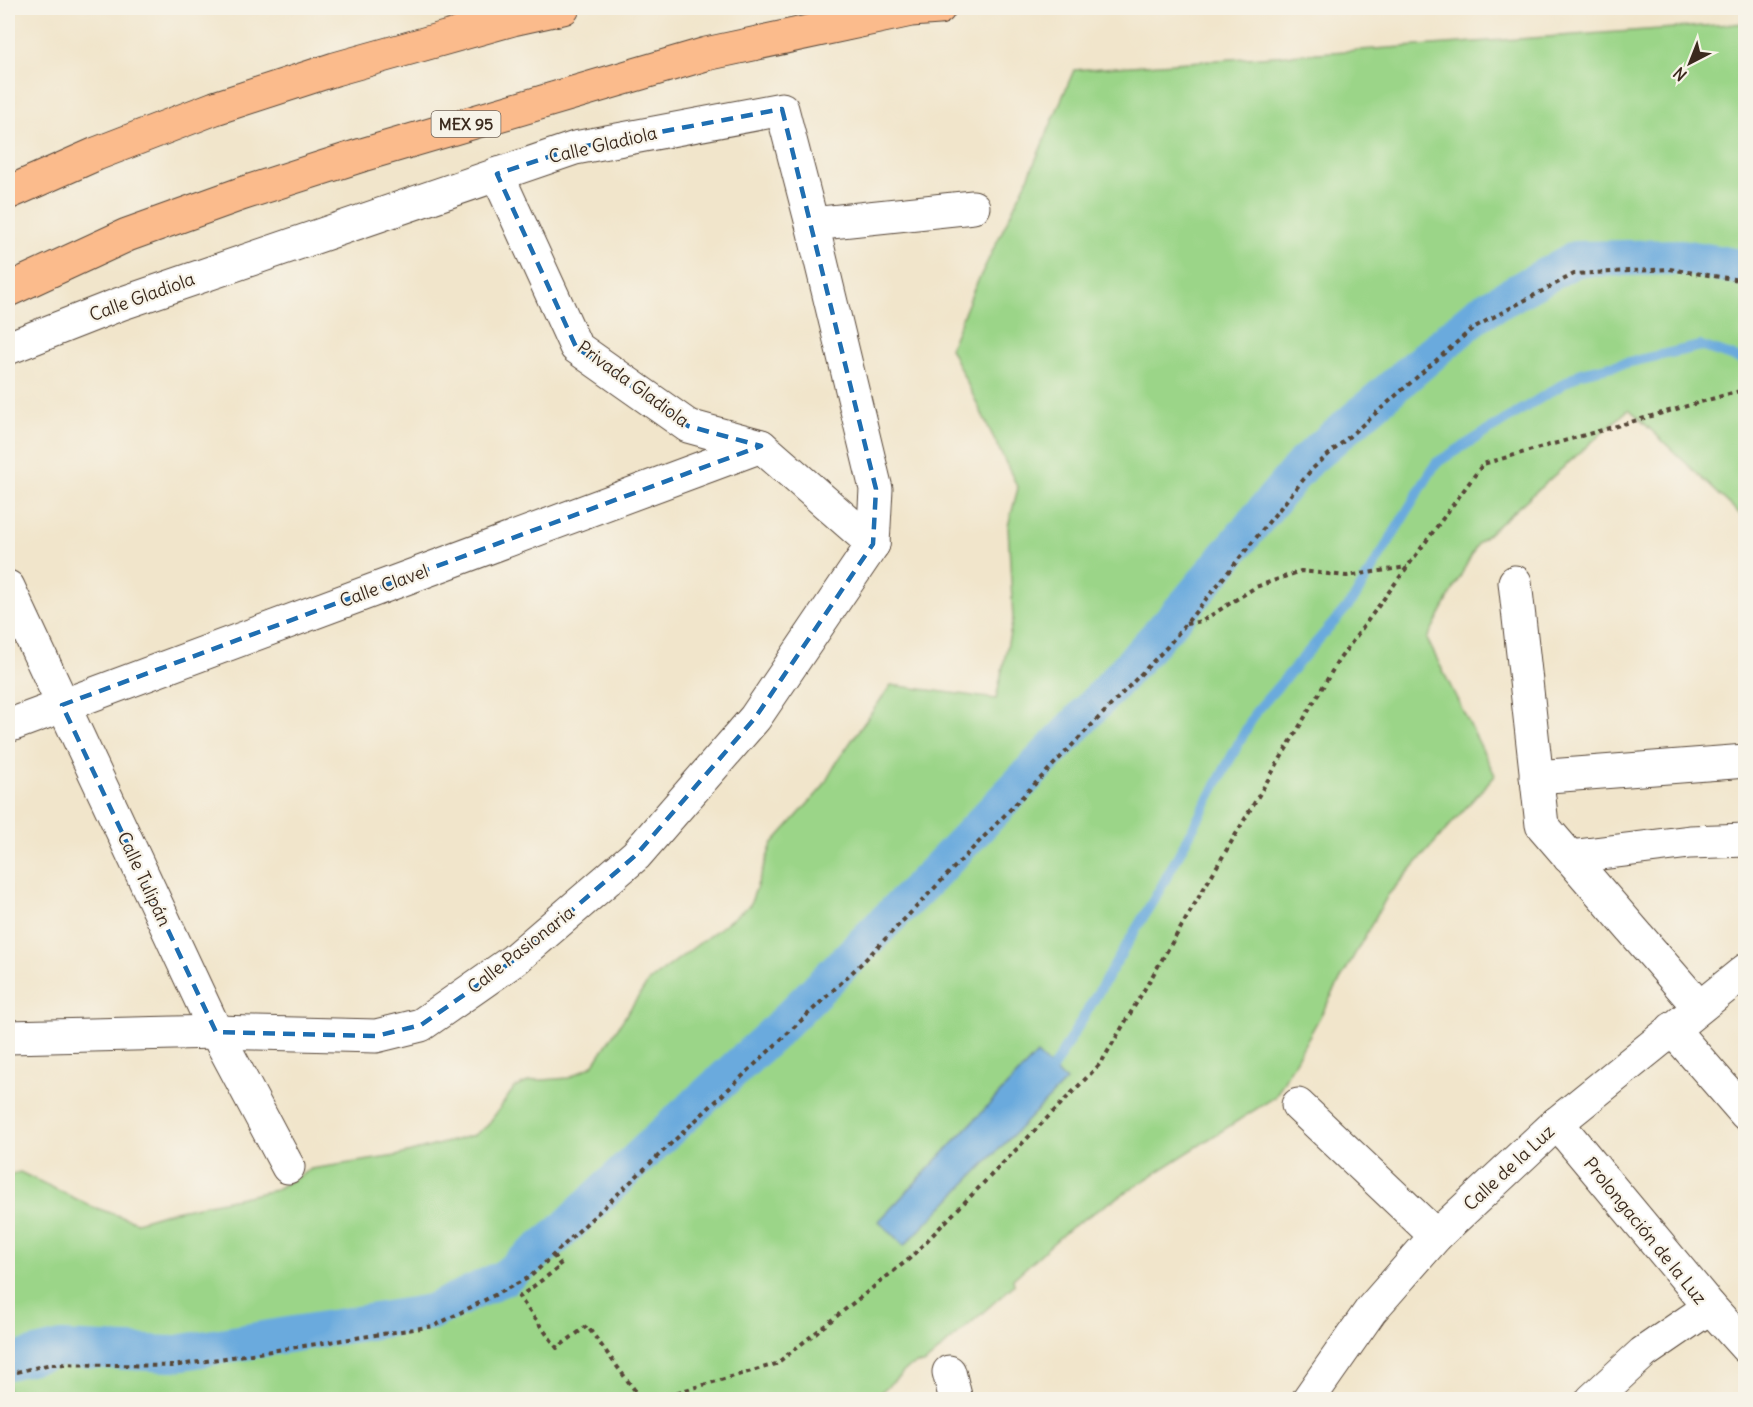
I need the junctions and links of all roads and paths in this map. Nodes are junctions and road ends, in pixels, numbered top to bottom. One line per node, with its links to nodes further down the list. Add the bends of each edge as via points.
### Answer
1 (564, 8): 4 (highway, via 336,69 215,108)
2 (939, 8): 8 (highway, MEX 95, via 911,10 706,54 362,155 127,234)
3 (498, 174): 6 (street, Calle Gladiola, via 575,148 782,109); 9 (street, Calle Gladiola, via 120,304); 11 (street, Privada Gladiola, via 576,347 688,426)
4 (8, 193)
5 (973, 207): 6 (street)
6 (812, 224): 12 (street, Calle Gladiola, via 876,489)
7 (1746, 281): 16 (path, via 1669,269 1574,274 1473,328 1311,469)
8 (8, 290)
9 (8, 348)
10 (1746, 392): 13 (path, via 1483,464)
11 (761, 446): 12 (street, Privada Gladiola); 17 (street, Calle Clavel)
12 (873, 544): 26 (street, Calle Pasionaria, via 755,718 636,855 514,960 421,1025 410,1028 376,1036)
13 (1407, 567): 16 (path, via 1353,575 1301,572 1256,587 1202,621); 38 (path, via 1338,660 1101,1063 909,1259 776,1364)
14 (1515, 582): 20 (street)
15 (8, 587): 17 (street, Calle Tulipán)
16 (1185, 624): 33 (path, via 863,962)
17 (62, 705): 18 (street, Calle Clavel); 26 (street, Calle Tulipán)
18 (8, 726)
19 (1746, 761): 20 (street)
20 (1536, 777): 22 (street, via 1542,825)
21 (1746, 840): 22 (street, via 1690,842)
22 (1569, 857): 24 (street)
23 (1746, 970): 24 (street, Calle de la Luz)
24 (1699, 1007): 25 (street, Calle de la Luz)
25 (1672, 1029): 29 (street); 30 (street, Calle de la Luz)
26 (216, 1032): 27 (street, Calle Pasionaria); 31 (street, Calle Tulipán)
27 (8, 1037)
28 (1298, 1105): 32 (street)
29 (1746, 1114)
30 (1557, 1123): 32 (street, Calle de la Luz); 34 (street, Prolongación de la Luz)
31 (288, 1167)
32 (1436, 1236): 39 (street, Calle de la Luz, via 1371,1310)
33 (553, 1256): 36 (path, via 530,1277 434,1326 173,1366 51,1364); 37 (path, via 561,1266 519,1297 557,1348 587,1326)
34 (1710, 1307): 35 (street); 40 (street, Prolongación de la Luz, via 1643,1353)
35 (1746, 1347)
36 (8, 1374)
37 (642, 1400)
38 (651, 1400)
39 (1308, 1400)
40 (1592, 1400)

